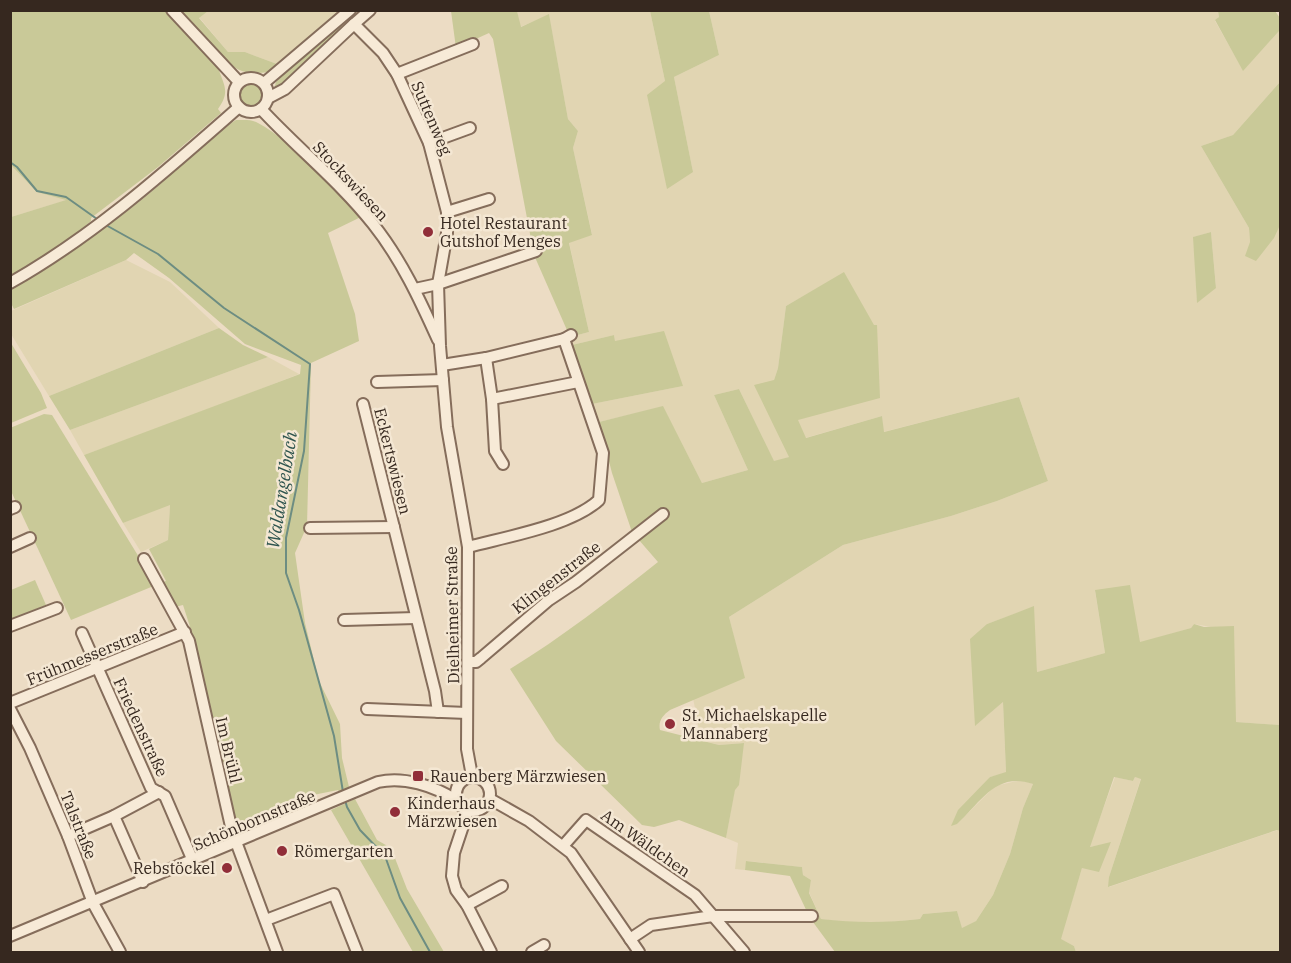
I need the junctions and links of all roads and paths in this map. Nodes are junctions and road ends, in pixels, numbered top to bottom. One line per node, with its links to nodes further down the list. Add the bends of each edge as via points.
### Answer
1 (172, 10): 7 (street)
2 (350, 10): 8 (street)
3 (370, 10): 4 (street)
4 (354, 24): 6 (street, Suttenweg, via 383,53); 9 (street)
5 (473, 44): 6 (street)
6 (397, 74): 13 (street, Suttenweg)
7 (239, 82): 8 (street, via 252,77); 10 (street, via 234,90)
8 (264, 83): 9 (street)
9 (272, 97): 11 (street)
10 (239, 107): 11 (street, via 247,112); 17 (street, via 122,207)
11 (261, 109): 19 (street, Stockswiesen, via 373,224)
12 (470, 129): 13 (street)
13 (429, 143): 15 (street, Suttenweg)
14 (489, 199): 15 (street)
15 (447, 212): 18 (street, Suttenweg)
16 (536, 251): 18 (street)
17 (10, 283)
18 (438, 284): 19 (street); 20 (street, Suttenweg)
19 (415, 289): 20 (street, Stockswiesen)
20 (440, 346): 22 (street, Dielheimer Straße)
21 (486, 358): 22 (street); 25 (street, via 568,337); 26 (street)
22 (442, 365): 23 (street, Dielheimer Straße)
23 (443, 380): 24 (street); 34 (street, Dielheimer Straße, via 447,427)
24 (377, 382)
25 (578, 382): 26 (street); 34 (street, via 603,453 599,500 589,509 540,528)
26 (492, 399): 28 (street, via 495,451)
27 (363, 404): 30 (street, Eckertswiesen)
28 (503, 464)
29 (663, 514): 42 (street, Klingenstraße, via 549,600 476,662)
30 (394, 527): 31 (street, Eckertswiesen); 37 (street, Eckertswiesen)
31 (310, 528)
32 (30, 538): 33 (street)
33 (10, 547)
34 (468, 547): 42 (street, Dielheimer Straße)
35 (144, 559): 40 (street, Im Brühl)
36 (57, 608): 39 (street)
37 (416, 618): 38 (street); 47 (street, Eckertswiesen)
38 (344, 620)
39 (10, 626)
40 (185, 632): 43 (street, Frühmesserstraße); 58 (street, Im Brühl)
41 (82, 633): 43 (street, Friedenstraße)
42 (468, 662): 48 (street, Dielheimer Straße)
43 (97, 667): 44 (street, Frühmesserstraße); 51 (street, Friedenstraße, via 151,788)
44 (10, 703)
45 (10, 709): 57 (street, Talstraße)
46 (367, 709): 47 (street)
47 (438, 712): 48 (street)
48 (467, 713): 49 (street, Dielheimer Straße)
49 (472, 776): 50 (street); 53 (street, via 489,786)
50 (457, 787): 52 (street); 54 (street)
51 (159, 792): 56 (street); 60 (street, Friedenstraße, via 165,796)
52 (444, 792): 54 (street, Schönbornstraße); 58 (street, Schönbornstraße, via 405,780 378,782)
53 (490, 799): 55 (street, via 485,807); 59 (street)
54 (456, 800): 55 (street)
55 (468, 811): 64 (street, via 454,853 452,876)
56 (114, 816): 57 (street); 61 (street)
57 (68, 836): 63 (street, Talstraße)
58 (236, 843): 60 (street, Schönbornstraße); 67 (street, Im Brühl)
59 (566, 843): 65 (street, Am Wäldchen, via 586,820 695,895); 69 (street)
60 (193, 861): 61 (street, Schönbornstraße)
61 (143, 882): 63 (street, Schönbornstraße)
62 (502, 886): 64 (street)
63 (93, 903): 68 (street, Schönbornstraße); 71 (street, Talstraße)
64 (467, 905): 74 (street)
65 (713, 916): 66 (street); 69 (street, via 651,925); 77 (street)
66 (812, 916)
67 (266, 920): 72 (street, Im Brühl); 73 (street, via 334,894)
68 (10, 936)
69 (630, 939): 76 (street)
70 (544, 945): 75 (street)
71 (120, 952)
72 (278, 952)
73 (357, 952)
74 (491, 952)
75 (532, 952)
76 (639, 952)
77 (744, 952)

